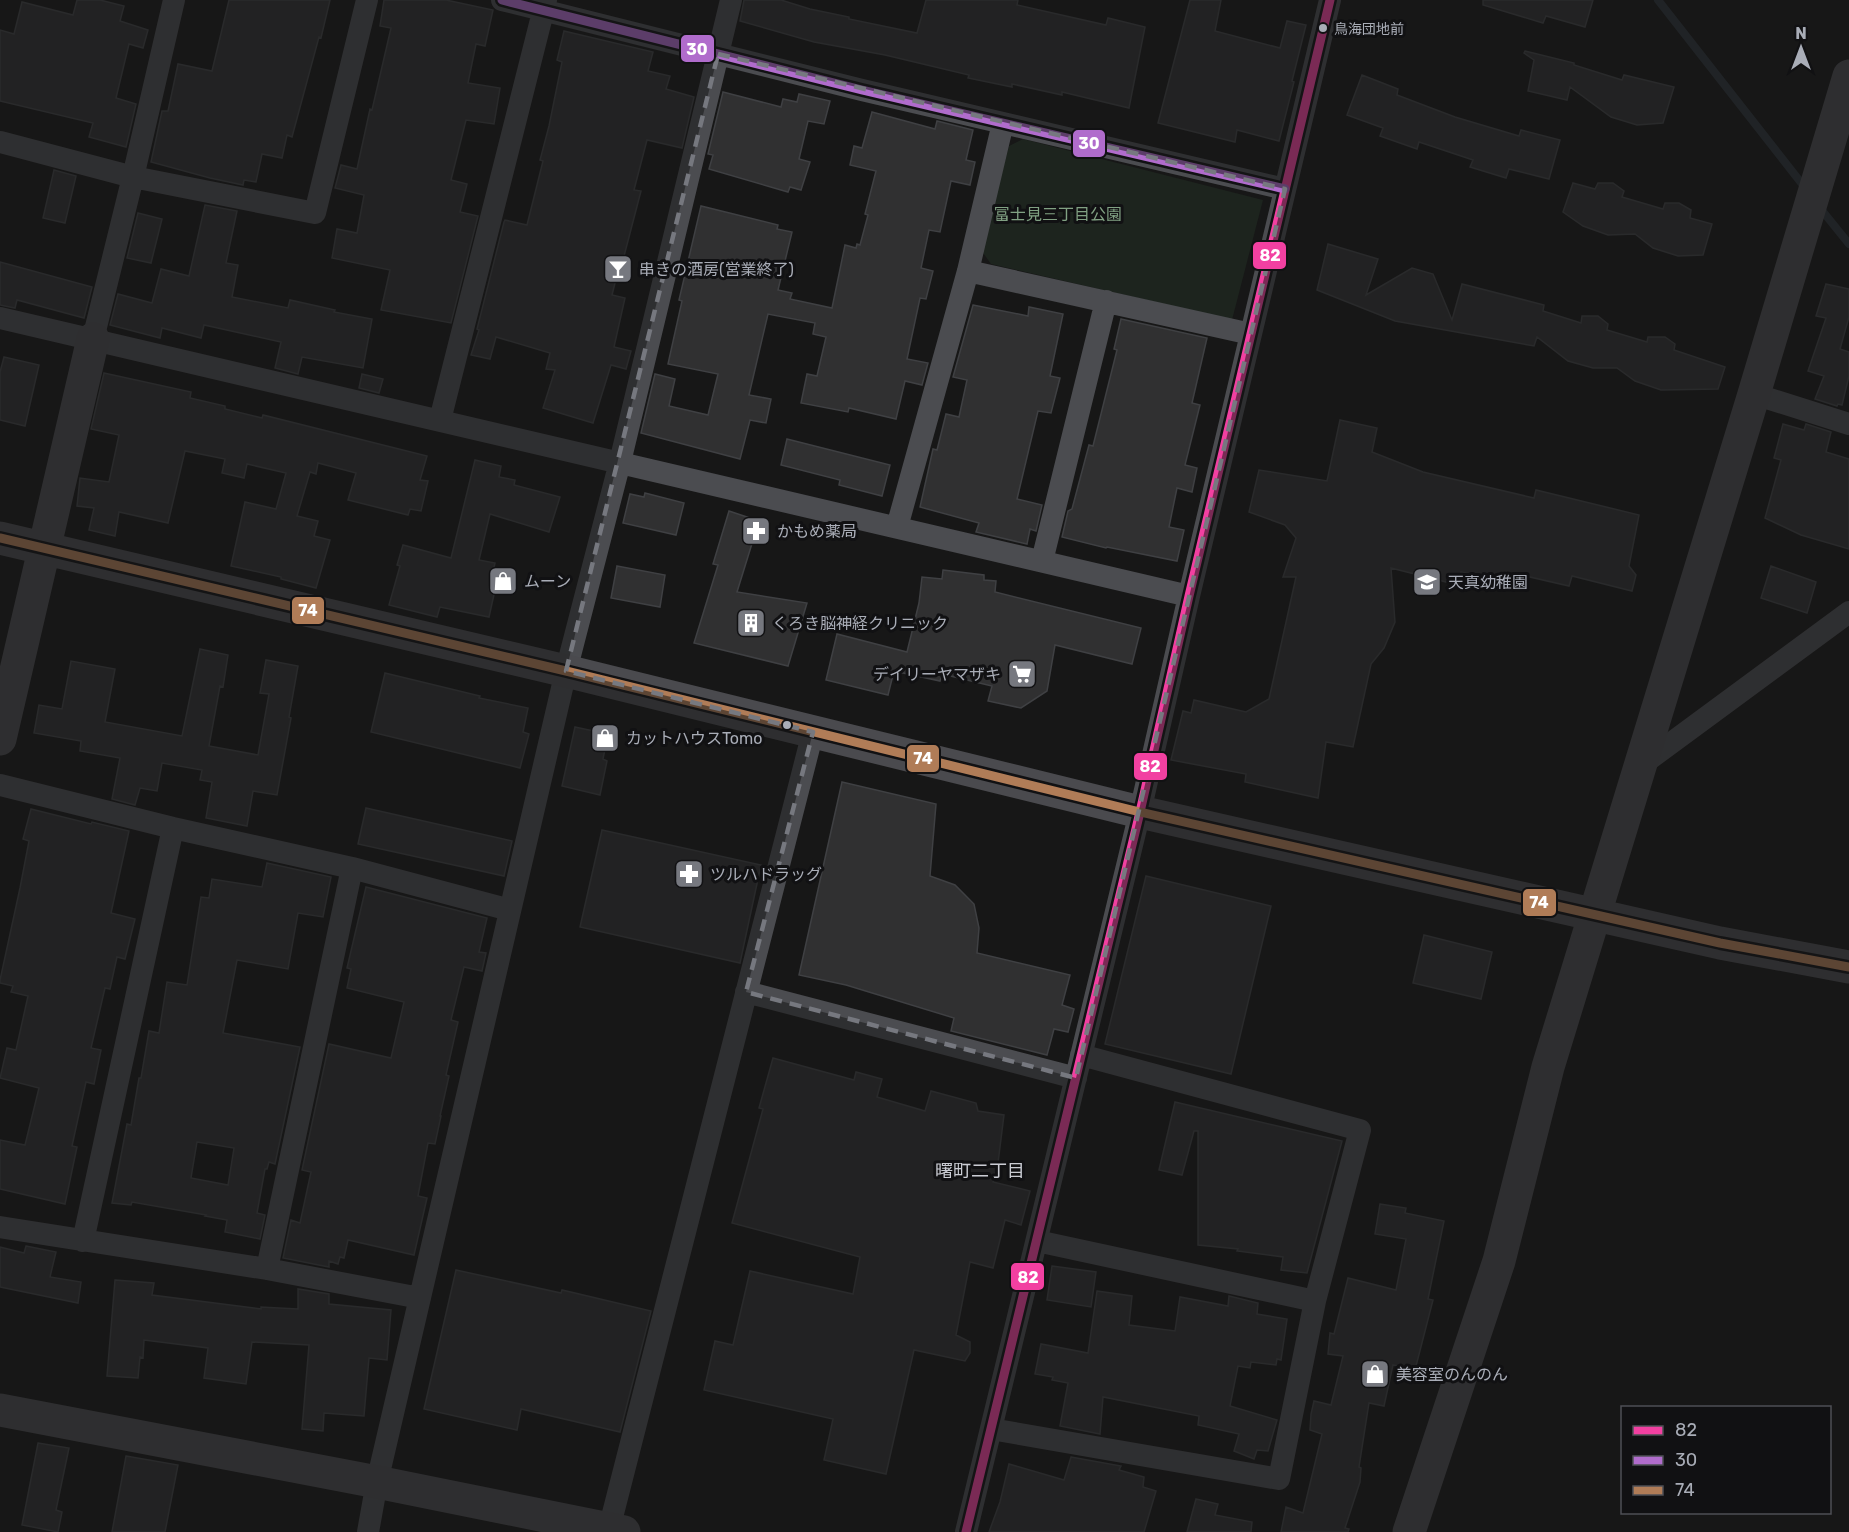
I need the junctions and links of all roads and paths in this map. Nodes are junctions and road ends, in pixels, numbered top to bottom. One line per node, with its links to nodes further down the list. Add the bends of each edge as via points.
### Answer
1 (174, 0): 11 (street)
2 (367, 0): 11 (street, via 315,213)
3 (502, 0): 6 (street)
4 (731, 0): 7 (street)
5 (1330, 0): 12 (street)
6 (545, 5): 7 (street); 19 (street)
7 (718, 54): 9 (street); 21 (street)
8 (1849, 76): 18 (street)
9 (1003, 123): 12 (street); 13 (street)
10 (0, 142): 11 (street)
11 (134, 177): 17 (street)
12 (1285, 189): 16 (street)
13 (968, 271): 14 (street); 22 (street)
14 (1106, 301): 16 (street); 25 (street)
15 (0, 318): 17 (street)
16 (1251, 334): 26 (street)
17 (93, 339): 19 (street); 24 (street)
18 (1754, 394): 20 (street); 31 (street)
19 (440, 420): 21 (street)
20 (1849, 424)
21 (620, 462): 22 (street); 28 (street)
22 (897, 527): 25 (street)
23 (0, 538): 24 (street)
24 (43, 548): 28 (street); 30 (street)
25 (1042, 561): 26 (street)
26 (1189, 596): 33 (street)
27 (1849, 612): 31 (street)
28 (566, 671): 29 (street); 36 (street)
29 (813, 732): 33 (street); 39 (street)
30 (0, 739)
31 (1640, 766): 37 (street)
32 (0, 785): 34 (street)
33 (1140, 812): 37 (street); 40 (street)
34 (172, 828): 35 (street); 43 (street)
35 (352, 868): 36 (street); 45 (street)
36 (510, 910): 46 (street)
37 (1596, 914): 38 (street); 54 (street, via 1548,1067 1499,1262)
38 (1849, 967)
39 (746, 992): 41 (street); 51 (street)
40 (1081, 1055): 41 (street); 47 (street, via 1360,1130)
41 (1076, 1078): 44 (street)
42 (0, 1227): 43 (street)
43 (83, 1241): 45 (street)
44 (1036, 1241): 47 (street); 49 (street)
45 (267, 1269): 46 (street)
46 (420, 1298): 50 (street)
47 (1315, 1301): 49 (street, via 1279,1479)
48 (0, 1410): 50 (street)
49 (991, 1429): 53 (street)
50 (377, 1482): 51 (street); 52 (street)
51 (616, 1530)
52 (368, 1532)
53 (966, 1532)
54 (1409, 1532)

